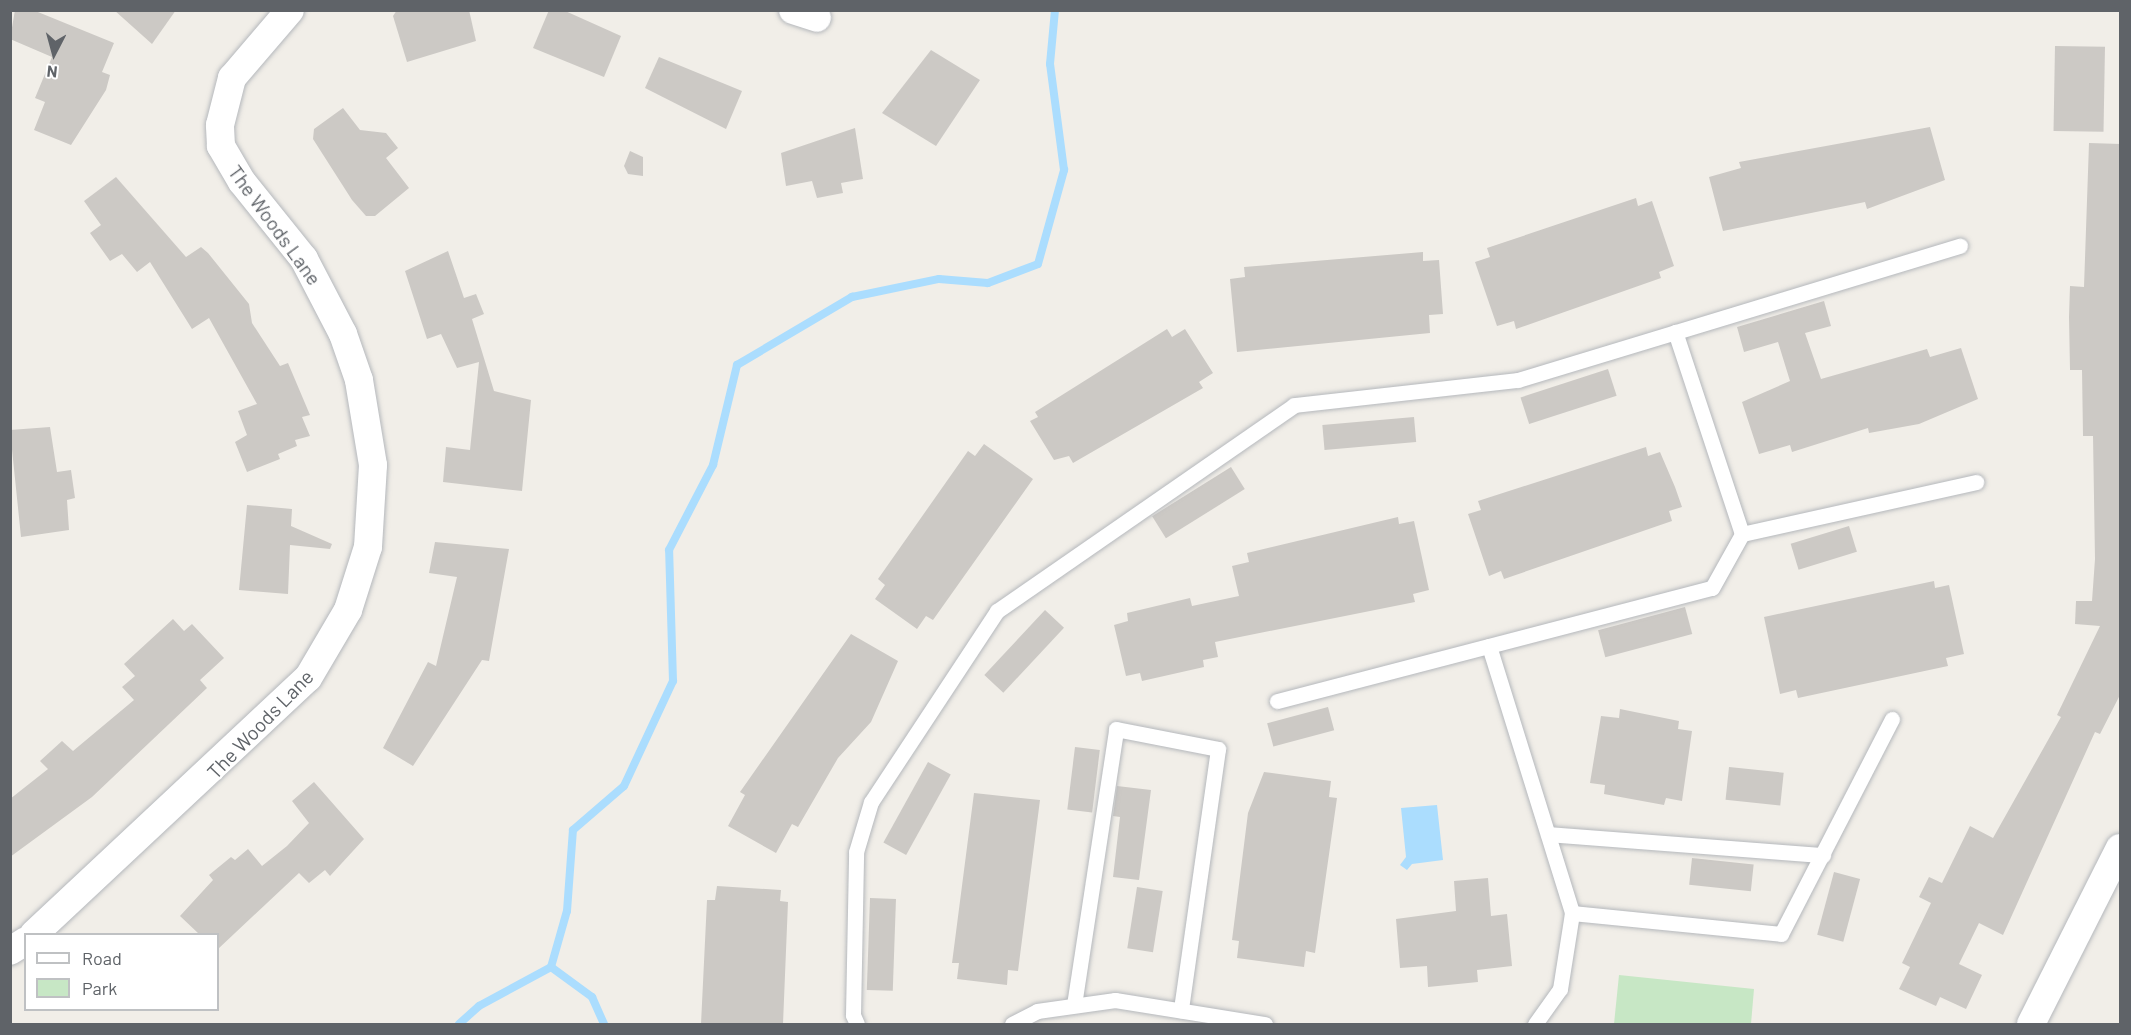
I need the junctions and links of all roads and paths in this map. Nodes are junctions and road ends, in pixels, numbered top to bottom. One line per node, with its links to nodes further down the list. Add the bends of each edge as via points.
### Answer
1 (290, 10): 13 (street, The Woods Lane, via 232,78 220,125 222,146 316,279 359,380 373,475 362,569 334,639 309,678)
2 (1960, 246): 3 (lane)
3 (1675, 332): 5 (lane); 18 (lane, via 1518,380 1294,405 997,611 871,802 856,852 853,1015)
4 (1976, 482): 5 (lane)
5 (1742, 534): 6 (lane, via 1713,588)
6 (1489, 646): 7 (lane); 9 (lane)
7 (1277, 701)
8 (1892, 719): 11 (lane)
9 (1548, 834): 11 (lane); 12 (lane)
10 (2121, 848): 22 (street)
11 (1822, 855): 12 (lane, via 1780,933)
12 (1572, 913): 21 (lane, via 1560,989)
13 (35, 933)
14 (24, 942): 15 (street)
15 (10, 951)
16 (1074, 1005): 17 (lane, via 1115,1000); 17 (lane, via 1116,729 1218,749); 19 (lane, via 1037,1011)
17 (1181, 1010): 20 (lane)
18 (857, 1024)
19 (1012, 1024)
20 (1265, 1024)
21 (1535, 1024)
22 (2031, 1024)

